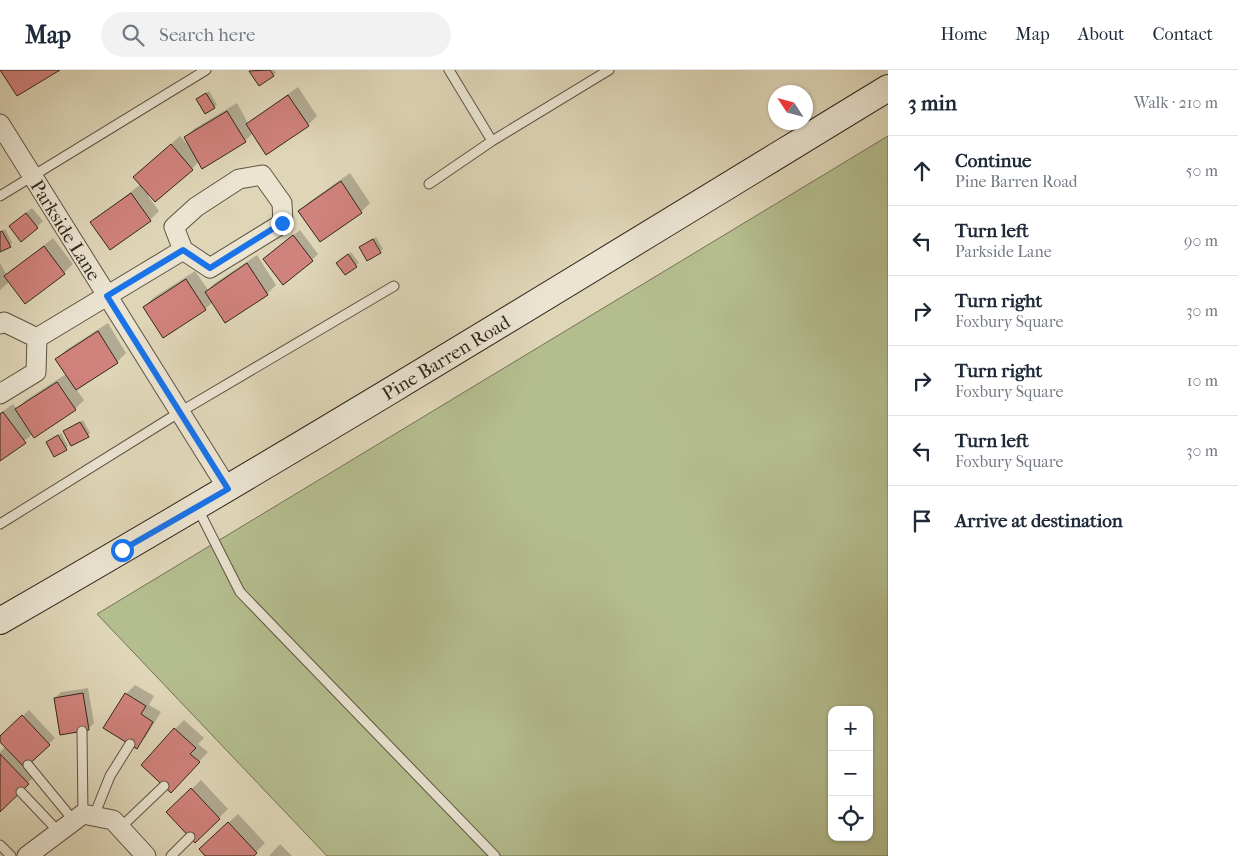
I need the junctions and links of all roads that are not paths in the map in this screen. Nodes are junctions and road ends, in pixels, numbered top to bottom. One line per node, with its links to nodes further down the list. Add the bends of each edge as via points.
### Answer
1 (206, 70): 7 (lane)
2 (449, 70): 6 (lane)
3 (609, 70): 6 (lane)
4 (888, 88): 17 (main road, Pine Barren Road)
5 (0, 124): 7 (street, Parkside Lane)
6 (492, 141): 8 (lane)
7 (32, 176): 9 (lane); 12 (street, Parkside Lane)
8 (429, 184)
9 (0, 196)
10 (183, 250): 10 (street, via 174,227 196,207 239,179 262,175 282,203 282,223 210,268); 12 (street)
11 (394, 286): 16 (lane)
12 (107, 296): 14 (street); 16 (street, Parkside Lane)
13 (0, 324): 14 (street, via 4,322)
14 (37, 338): 15 (street, via 36,372)
15 (0, 394)
16 (180, 412): 17 (street, Parkside Lane); 19 (lane)
17 (228, 489): 18 (main road, Pine Barren Road)
18 (197, 507): 20 (main road, Pine Barren Road); 34 (lane, via 240,592)
19 (0, 524)
20 (0, 621)
21 (82, 731): 26 (lane)
22 (130, 744): 26 (lane)
23 (28, 765): 26 (lane)
24 (164, 786): 27 (lane)
25 (21, 792): 26 (lane)
26 (77, 820): 27 (street, via 113,820); 32 (street)
27 (120, 828): 30 (street)
28 (190, 837): 33 (lane)
29 (0, 845): 31 (lane)
30 (138, 853)
31 (11, 856)
32 (27, 856)
33 (171, 856)
34 (495, 856)

